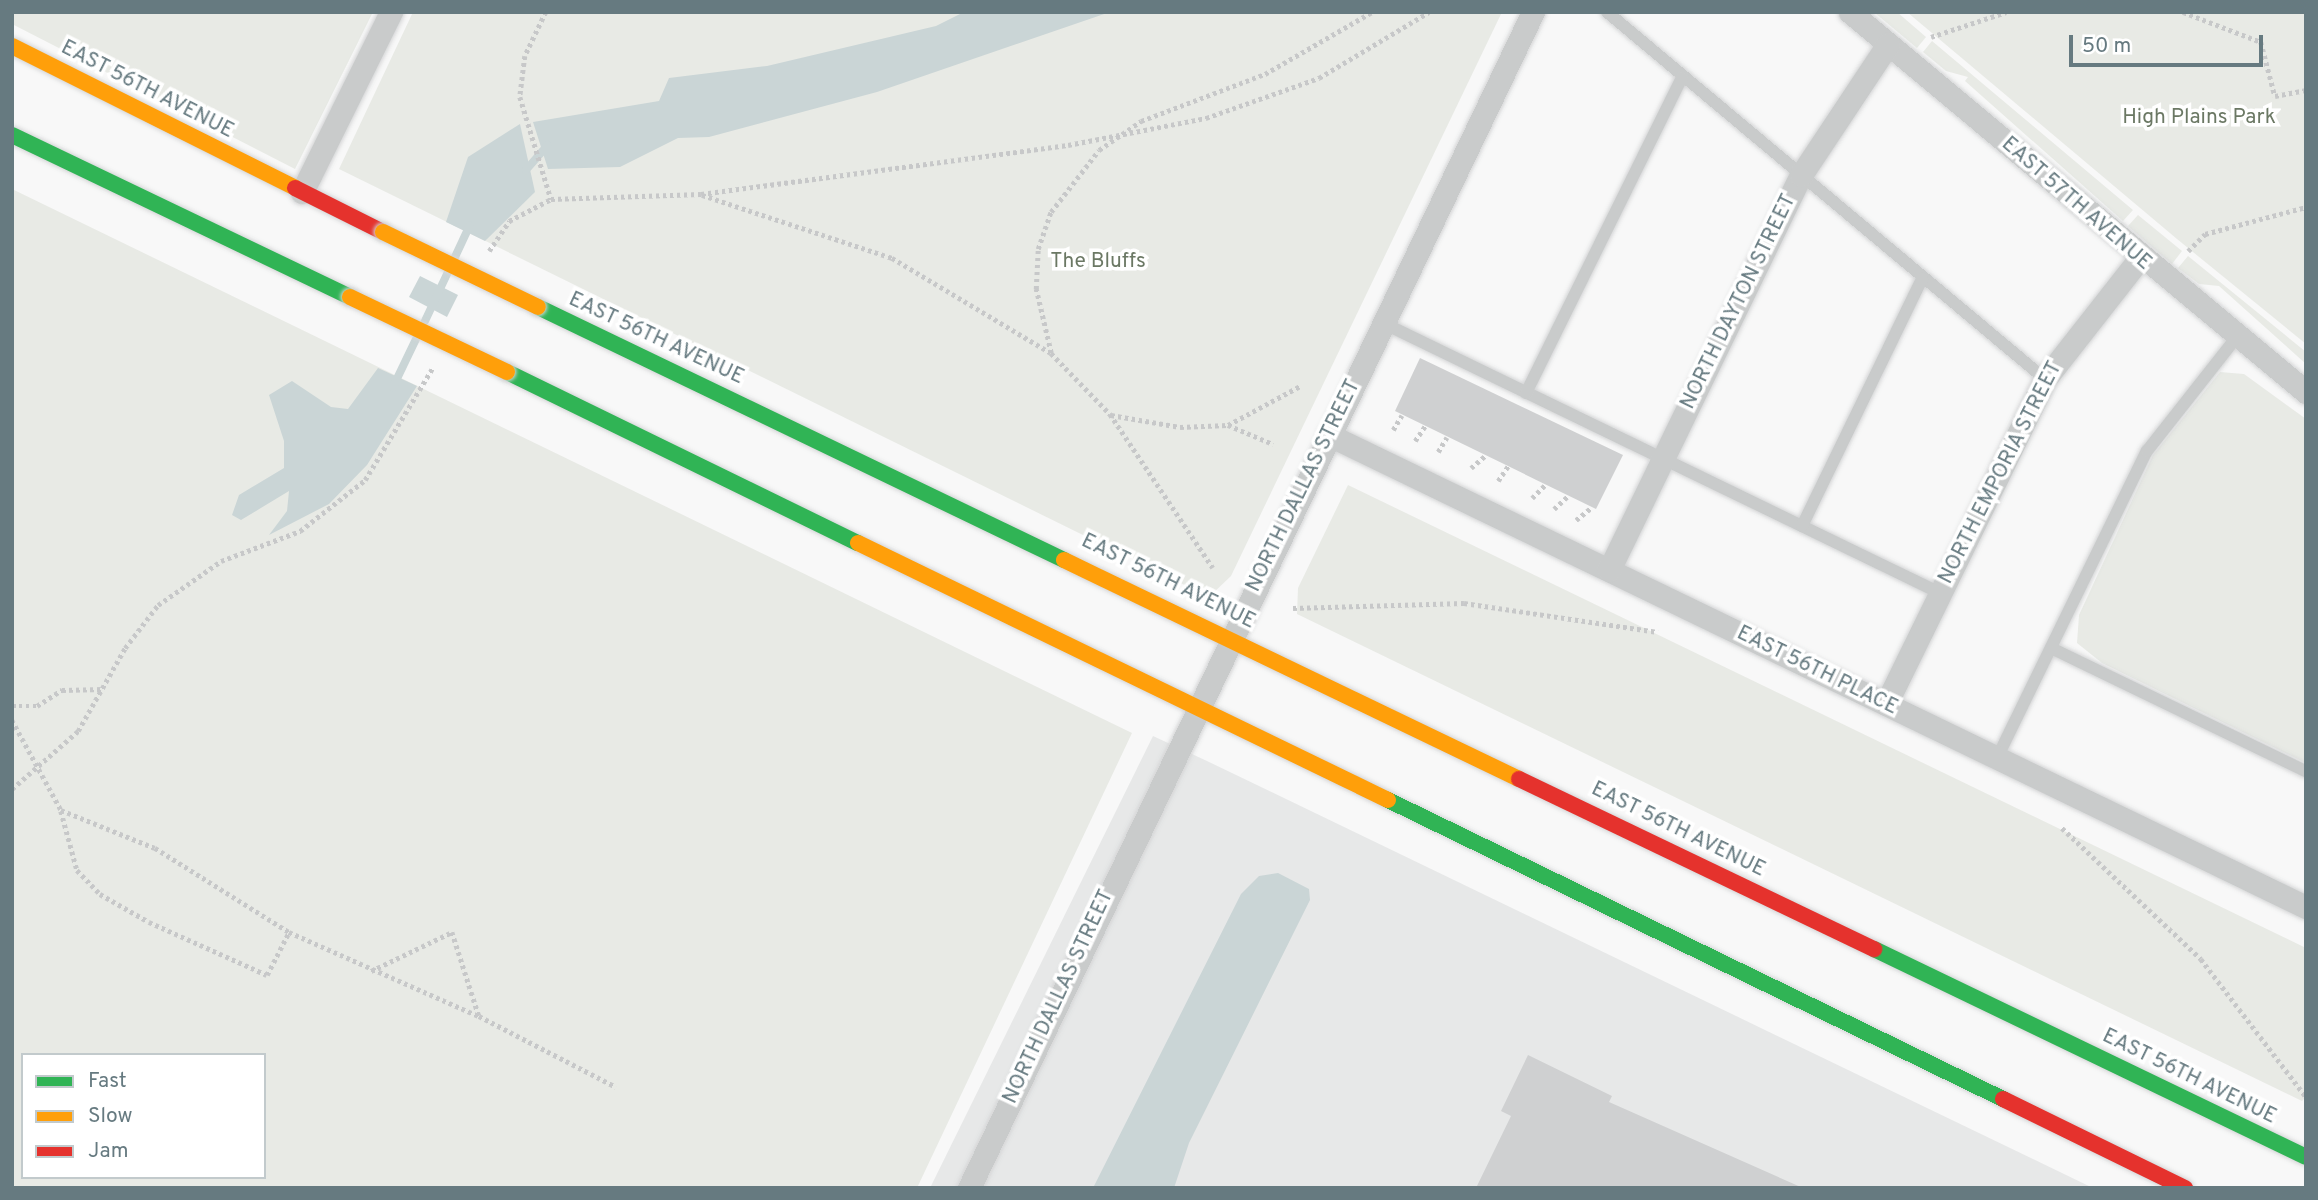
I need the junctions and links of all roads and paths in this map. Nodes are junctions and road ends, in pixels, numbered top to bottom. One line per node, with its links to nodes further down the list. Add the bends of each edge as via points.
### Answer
1 (391, 12): 18 (street)
2 (546, 12): 20 (path, via 521,69 525,120)
3 (1373, 12): 16 (path, via 1265,74)
4 (1429, 12): 16 (path, via 1359,57 1282,94)
5 (1533, 12): 26 (street, NORTH DALLAS STREET)
6 (1607, 12): 13 (lane)
7 (1850, 12): 11 (street, EAST 57TH AVENUE)
8 (2006, 12): 10 (path)
9 (2183, 12): 14 (path, via 2261,43 2275,96)
10 (1931, 37)
11 (1888, 44): 17 (street, NORTH DAYTON STREET); 24 (street, EAST 57TH AVENUE)
12 (12, 46): 18 (main road, EAST 56TH AVENUE)
13 (1682, 77): 17 (lane); 33 (lane)
14 (2306, 90)
15 (12, 135): 66 (main road, bridge)
16 (1112, 138): 19 (path); 28 (path, via 1061,196 1038,249 1036,289)
17 (1801, 175): 25 (lane); 45 (street, NORTH DAYTON STREET)
18 (302, 192): 61 (main road, EAST 56TH AVENUE, bridge)
19 (701, 194): 20 (path); 28 (path, via 892,258)
20 (551, 200): 23 (path, via 509,221)
21 (2306, 207): 22 (path, via 2205,234)
22 (2188, 251)
23 (487, 255)
24 (2140, 258): 27 (street, EAST 57TH AVENUE); 30 (street, NORTH EMPORIA STREET)
25 (1922, 279): 30 (lane); 55 (lane)
26 (1383, 323): 33 (lane); 39 (street, NORTH DALLAS STREET)
27 (2235, 339): 32 (street, EAST 57TH AVENUE); 62 (lane, via 2153,441)
28 (1051, 354): 34 (path)
29 (438, 356): 63 (path, via 365,480 300,531 221,561 169,596 125,648)
30 (2045, 379): 58 (street, NORTH EMPORIA STREET)
31 (1300, 386): 36 (path)
32 (2306, 392)
33 (1526, 393): 45 (lane)
34 (1110, 414): 36 (path, via 1180,427); 56 (path)
35 (1402, 415): 38 (path)
36 (1228, 425): 42 (path)
37 (1425, 426): 41 (path)
38 (1393, 430)
39 (1329, 435): 57 (street, EAST 56TH PLACE); 61 (street, NORTH DALLAS STREET)
40 (1447, 437): 43 (path)
41 (1415, 441)
42 (1273, 444)
43 (1438, 452)
44 (1486, 455): 47 (path)
45 (1663, 459): 55 (lane); 57 (street, NORTH DAYTON STREET)
46 (1508, 466): 48 (path)
47 (1471, 468)
48 (1498, 481)
49 (1546, 484): 51 (path)
50 (1568, 496): 53 (path)
51 (1532, 498)
52 (1592, 507): 54 (path)
53 (1554, 509)
54 (1576, 520)
55 (1802, 526): 58 (lane)
56 (1213, 568)
57 (1609, 570): 64 (street, EAST 56TH PLACE)
58 (1940, 593): 64 (street, NORTH EMPORIA STREET)
59 (1293, 608): 60 (path, via 1464,603)
60 (1658, 632)
61 (1233, 637): 66 (street, NORTH DALLAS STREET); 80 (main road, EAST 56TH AVENUE)
62 (2051, 648): 68 (lane); 69 (lane)
63 (104, 690): 65 (path, via 62,690 37,706); 70 (path, via 78,732)
64 (1886, 704): 68 (street, EAST 56TH PLACE)
65 (12, 706)
66 (1196, 708): 81 (street, NORTH DALLAS STREET); 82 (main road)
67 (12, 720): 70 (path)
68 (1997, 758): 74 (street, EAST 56TH PLACE)
69 (2306, 771)
70 (37, 772): 71 (path); 72 (path)
71 (12, 789)
72 (61, 810): 75 (path, via 190,865); 75 (path, via 77,870 100,894 149,922 267,975)
73 (2062, 828): 79 (path, via 2202,959)
74 (2306, 907)
75 (289, 932): 76 (path)
76 (370, 972): 77 (path); 77 (path, via 452,932)
77 (479, 1016): 78 (path)
78 (616, 1087)
79 (2306, 1097)
80 (2306, 1157)
81 (969, 1188)
82 (2186, 1188)

